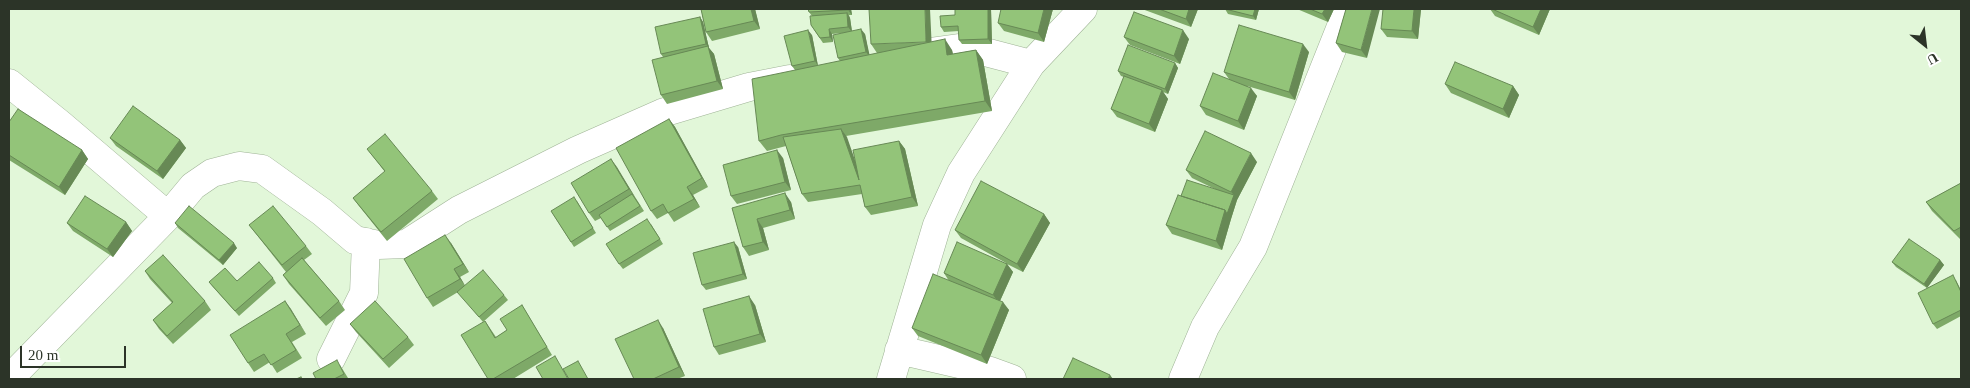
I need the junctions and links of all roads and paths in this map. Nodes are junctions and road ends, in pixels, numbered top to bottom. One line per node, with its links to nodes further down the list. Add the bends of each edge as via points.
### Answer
1 (1083, 9): 4 (street)
2 (1348, 9): 14 (street, via 1253,247 1205,327)
3 (894, 58): 4 (street, via 966,47)
4 (1031, 64): 9 (street, via 957,182 937,225)
5 (817, 74): 8 (street, via 749,87 662,113 578,150 459,210 406,244)
6 (9, 83): 7 (street)
7 (168, 216): 8 (street, via 193,186 212,173 239,166 262,169 355,240); 11 (street)
8 (366, 242): 10 (street, via 364,292)
9 (899, 350): 12 (street); 13 (street)
10 (331, 359)
11 (9, 379)
12 (890, 379)
13 (1012, 379)
14 (1183, 379)

